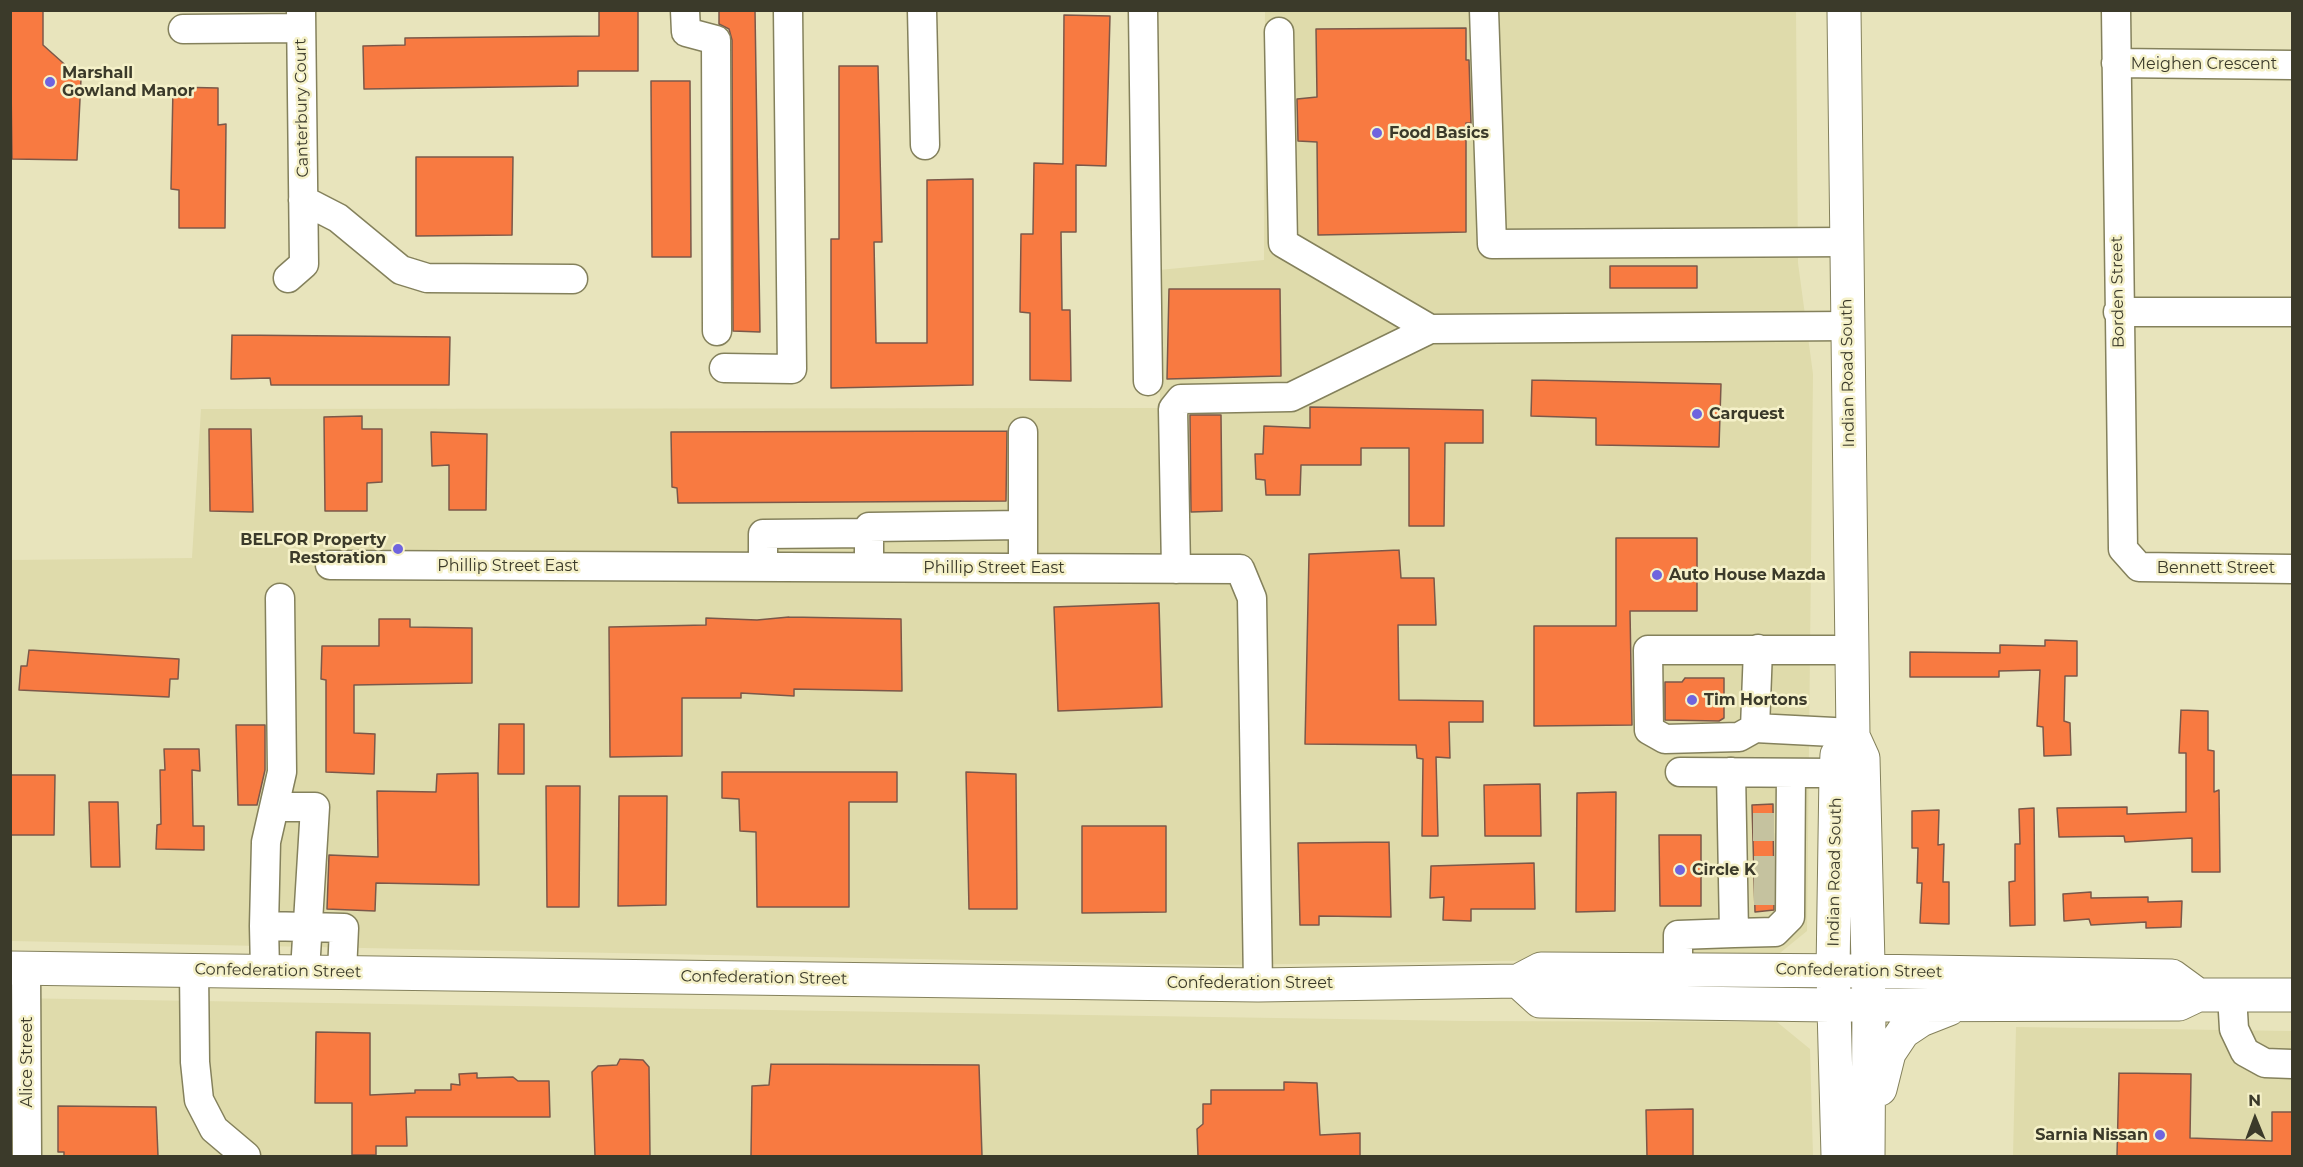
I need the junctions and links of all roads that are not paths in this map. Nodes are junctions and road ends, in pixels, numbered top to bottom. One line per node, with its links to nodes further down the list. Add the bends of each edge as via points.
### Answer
1 (685, 10): 22 (street, via 686,32 716,40)
2 (788, 10): 23 (street, via 792,369)
3 (922, 10): 13 (street)
4 (1143, 10): 24 (street)
5 (1484, 10): 15 (street, via 1492,244)
6 (1844, 10): 15 (main road, Indian Road South)
7 (2116, 10): 11 (street, Borden Street)
8 (301, 19): 9 (street); 14 (street, Canterbury Court)
9 (183, 28)
10 (1279, 32): 21 (street, via 1283,243)
11 (2116, 63): 12 (street, Meighen Crescent); 18 (street, Borden Street)
12 (2292, 65)
13 (925, 145)
14 (303, 200): 16 (street, via 304,264); 17 (street, Canterbury Court, via 338,218 401,270 427,278)
15 (1847, 242): 20 (main road, Indian Road South)
16 (288, 279)
17 (573, 279)
18 (2118, 312): 19 (street); 32 (street, Borden Street, via 2123,549)
19 (2292, 312)
20 (1848, 326): 21 (street); 39 (main road, Indian Road South)
21 (1430, 329): 36 (street, via 1291,396 1181,399 1173,409)
22 (717, 331)
23 (724, 368)
24 (1148, 381)
25 (1023, 432): 26 (street)
26 (1023, 525): 27 (street); 34 (street)
27 (927, 526): 28 (street, via 869,527); 33 (street)
28 (869, 533): 30 (street, via 763,534); 31 (street)
29 (330, 565): 30 (street, Phillip Street East)
30 (763, 567): 31 (street, Phillip Street East)
31 (868, 567): 33 (street, Phillip Street East)
32 (2139, 567): 35 (street, Bennett Street)
33 (928, 568): 34 (street, Phillip Street East)
34 (1023, 568): 36 (street, Phillip Street East)
35 (2292, 568)
36 (1176, 569): 62 (street, Phillip Street East, via 1240,569 1252,598)
37 (280, 598): 46 (street, via 282,772)
38 (1758, 649): 39 (street); 40 (street); 40 (street, via 1648,650 1649,730)
39 (1852, 650): 41 (main road, Indian Road South)
40 (1747, 733): 41 (street)
41 (1853, 734): 45 (main road, Indian Road South, via 1837,755); 59 (main road, Indian Road South, via 1863,758)
42 (1680, 772): 43 (street)
43 (1731, 772): 44 (street); 48 (street)
44 (1791, 773): 45 (street); 48 (street)
45 (1836, 773): 47 (main road, Indian Road South)
46 (276, 807): 49 (street, via 266,842); 50 (street, via 315,807)
47 (1836, 809): 56 (main road, via 1818,939 1799,960); 58 (main road, Indian Road South)
48 (1763, 859): 51 (street); 51 (street, via 1790,917 1775,932)
49 (264, 926): 50 (street); 54 (street)
50 (307, 927): 57 (street); 60 (street, via 344,928)
51 (1734, 933): 55 (street, via 1678,935)
52 (18, 968): 53 (main road, Confederation Street); 70 (street, Alice Street)
53 (194, 970): 54 (main road, Confederation Street); 71 (street, via 199,1100 214,1129)
54 (265, 970): 57 (main road, Confederation Street)
55 (1678, 970): 56 (main road, Confederation Street); 61 (main road, Confederation Street, via 1541,969)
56 (1767, 970): 58 (main road, Confederation Street)
57 (305, 971): 60 (main road, Confederation Street)
58 (1833, 971): 59 (main road, Confederation Street); 67 (main road, Indian Road South)
59 (1868, 971): 63 (main road, Confederation Street, via 2172,976); 68 (main road, Indian Road South)
60 (342, 972): 62 (main road, Confederation Street)
61 (1518, 981): 62 (main road, Confederation Street); 67 (main road, Confederation Street, via 1540,1000)
62 (1258, 985)
63 (2198, 995): 64 (main road, Confederation Street); 66 (main road, Confederation Street, via 2179,1004)
64 (2232, 995): 65 (main road, Confederation Street); 69 (street, via 2234,1029 2246,1052 2265,1063)
65 (2292, 995)
66 (1965, 1004): 68 (main road, Confederation Street); 73 (main road, via 1912,1025 1893,1045 1884,1069)
67 (1834, 1005): 68 (main road, Confederation Street); 72 (main road, Indian Road South)
68 (1869, 1005): 73 (main road, Indian Road South)
69 (2292, 1064)
70 (27, 1156)
71 (246, 1156)
72 (1838, 1156)
73 (1870, 1156)

